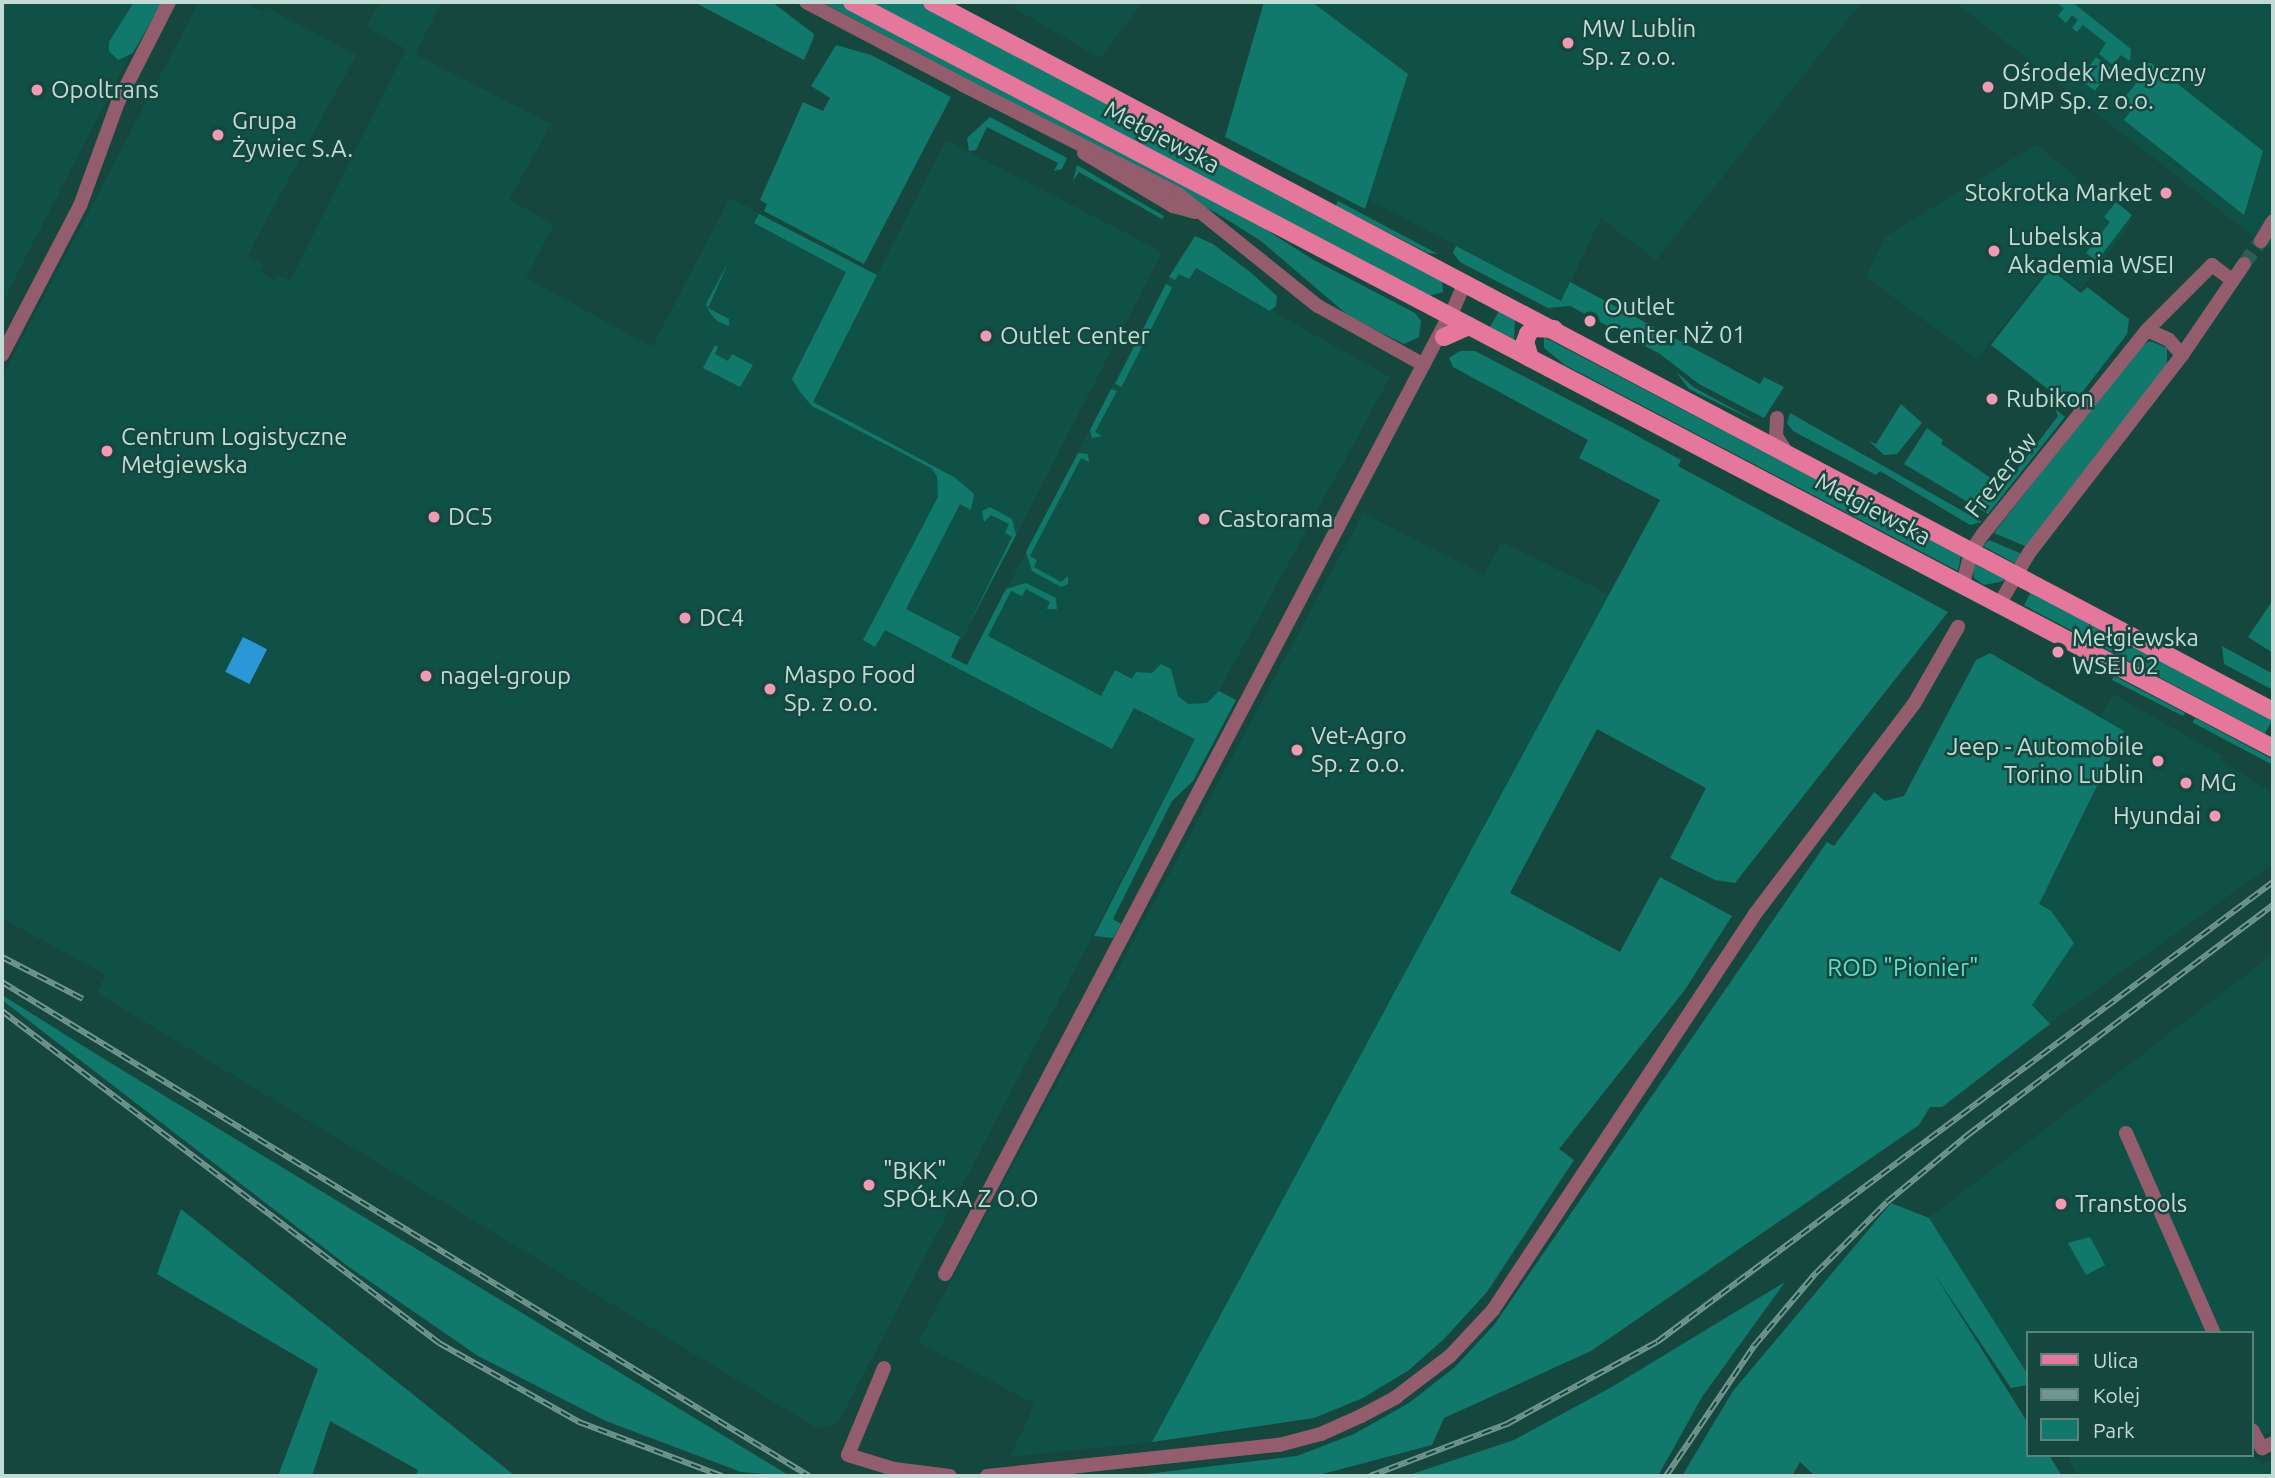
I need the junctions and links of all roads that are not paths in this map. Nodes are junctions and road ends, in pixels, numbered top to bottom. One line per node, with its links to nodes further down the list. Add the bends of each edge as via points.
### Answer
1 (169, 2): 15 (street, via 118,102 80,206)
2 (806, 2): 18 (street, Mełgiewska, via 963,85 1142,189 1197,212 1244,242 1318,306)
3 (852, 2): 10 (main road, Mełgiewska)
4 (932, 2): 9 (main road, Mełgiewska)
5 (2273, 221): 6 (street)
6 (2261, 241)
7 (2244, 264): 8 (street)
8 (2233, 281): 13 (street, Frezerów, via 2212,265); 16 (street)
9 (1465, 282): 10 (street); 12 (main road, Mełgiewska)
10 (1449, 316): 11 (main road, Mełgiewska); 14 (street); 18 (street)
11 (1469, 326): 14 (main road); 17 (main road, Mełgiewska)
12 (1554, 329): 17 (main road, via 1533,328 1528,334 1525,342); 19 (main road, Mełgiewska)
13 (2147, 330): 16 (street, via 2169,340); 19 (street, Frezerów)
14 (1444, 337): 18 (street)
15 (2, 355)
16 (2182, 355): 20 (street)
17 (1530, 358): 21 (main road, Mełgiewska)
18 (1424, 365): 27 (street)
19 (1971, 551): 20 (main road, Mełgiewska); 21 (street, Frezerów)
20 (2016, 574): 22 (street); 24 (main road, Mełgiewska)
21 (1963, 584): 22 (main road, Mełgiewska)
22 (2000, 603): 25 (main road, Mełgiewska)
23 (1958, 627): 33 (street, via 1914,704 1755,914 1493,1310 1450,1356 1362,1416 1279,1445)
24 (2273, 711)
25 (2273, 748)
26 (2126, 1133): 28 (street)
27 (945, 1275)
28 (2213, 1331)
29 (884, 1368): 32 (street, via 848,1455 894,1469)
30 (2254, 1432): 31 (street)
31 (2268, 1445)
32 (950, 1476)
33 (987, 1476)

